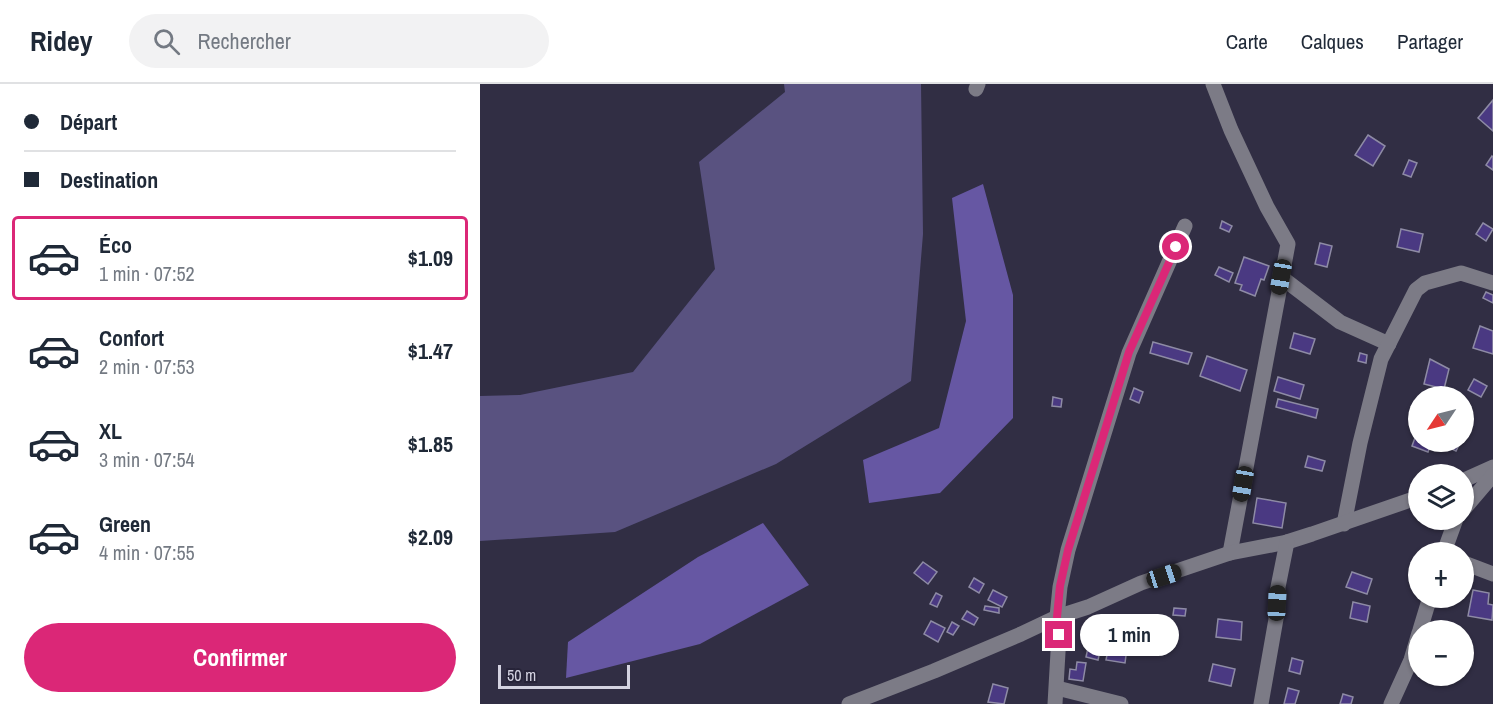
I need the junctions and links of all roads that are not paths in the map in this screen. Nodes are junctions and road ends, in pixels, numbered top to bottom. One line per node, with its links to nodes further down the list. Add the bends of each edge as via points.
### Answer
1 (1213, 84): 3 (street, via 1267,207 1288,244)
2 (1185, 226): 16 (street, via 1129,352 1068,550)
3 (1281, 277): 5 (street, via 1340,322); 13 (street)
4 (1493, 282): 5 (street, via 1461,273 1425,283 1416,290)
5 (1389, 344): 11 (street, via 1381,359 1360,443)
6 (1493, 467): 8 (street)
7 (1493, 475): 9 (street)
8 (1474, 476)
9 (1474, 497)
10 (1408, 501): 11 (street)
11 (1344, 524): 12 (street)
12 (1287, 542): 13 (street); 22 (street)
13 (1230, 554): 16 (street, via 1141,583)
14 (1474, 567): 15 (street)
15 (1493, 574)
16 (1057, 617): 18 (street); 19 (street)
17 (1408, 667): 23 (street)
18 (1057, 688): 20 (street); 21 (street)
19 (849, 704)
20 (1055, 704)
21 (1121, 704)
22 (1261, 704)
23 (1391, 704)

